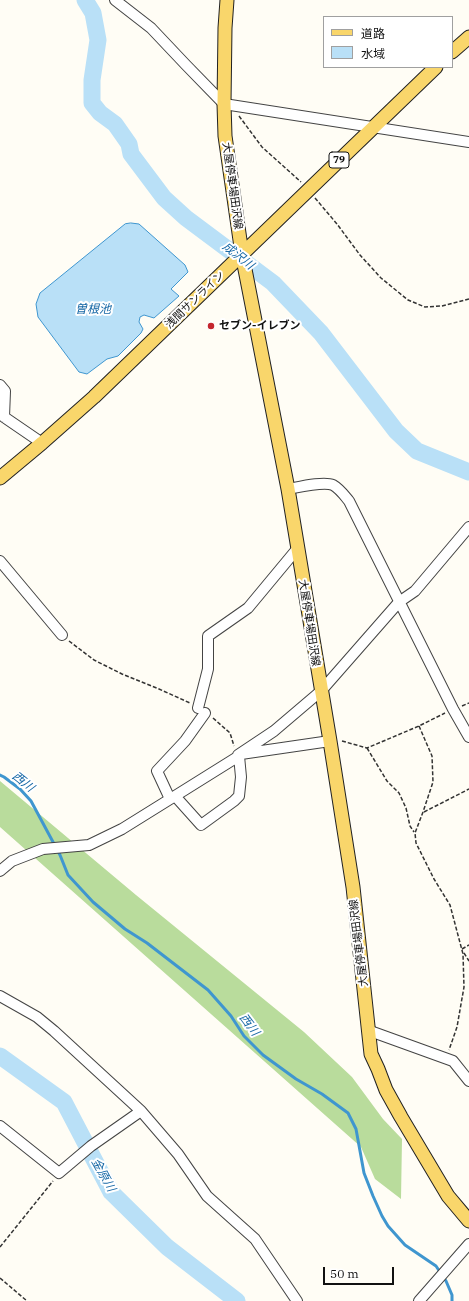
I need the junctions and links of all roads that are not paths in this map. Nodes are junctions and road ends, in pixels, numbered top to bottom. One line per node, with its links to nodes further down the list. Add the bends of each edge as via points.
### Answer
1 (115, 0): 6 (street, via 152,28)
2 (228, 0): 6 (main road, 大屋停車場田沢線)
3 (469, 37): 4 (main road)
4 (453, 51)
5 (435, 68): 7 (main road, 浅間サンライン / 79)
6 (224, 104): 7 (street); 9 (main road, 大屋停車場田沢線)
7 (373, 128): 8 (street); 9 (main road, 浅間サンライン / 79)
8 (469, 142)
9 (238, 258): 12 (main road, 浅間サンライン / 79, via 105,387); 14 (main road, 大屋停車場田沢線, via 245,270)
10 (0, 385): 11 (street, via 5,391)
11 (2, 415): 12 (street)
12 (42, 443): 13 (main road, 浅間サンライン / 79)
13 (0, 478)
14 (288, 489): 16 (main road, 大屋停車場田沢線); 18 (street, via 321,484 332,485 342,491)
15 (469, 527): 18 (street, via 414,591)
16 (297, 549): 20 (main road, 大屋停車場田沢線); 24 (street, via 248,608 208,636 208,670 201,710 185,741 157,771)
17 (0, 561): 19 (street)
18 (399, 602): 20 (street); 21 (street)
19 (62, 635)
20 (321, 691): 22 (main road, 大屋停車場田沢線); 23 (street, via 274,731)
21 (469, 737)
22 (330, 742): 23 (street); 27 (main road, 大屋停車場田沢線, via 353,887)
23 (238, 755): 24 (street); 24 (street, via 241,777 239,796 201,825)
24 (173, 798): 25 (street, via 122,829 89,845 43,850 12,861)
25 (0, 872)
26 (0, 996): 29 (street, via 37,1017)
27 (370, 1031): 28 (street, via 452,1061); 31 (main road, 大屋停車場田沢線, via 371,1054 386,1090 448,1196)
28 (469, 1082)
29 (141, 1111): 30 (street, via 74,1159 60,1173); 33 (street, via 178,1154 207,1196 254,1239)
30 (0, 1126)
31 (469, 1221)
32 (469, 1244): 34 (street)
33 (297, 1301)
34 (419, 1301)

